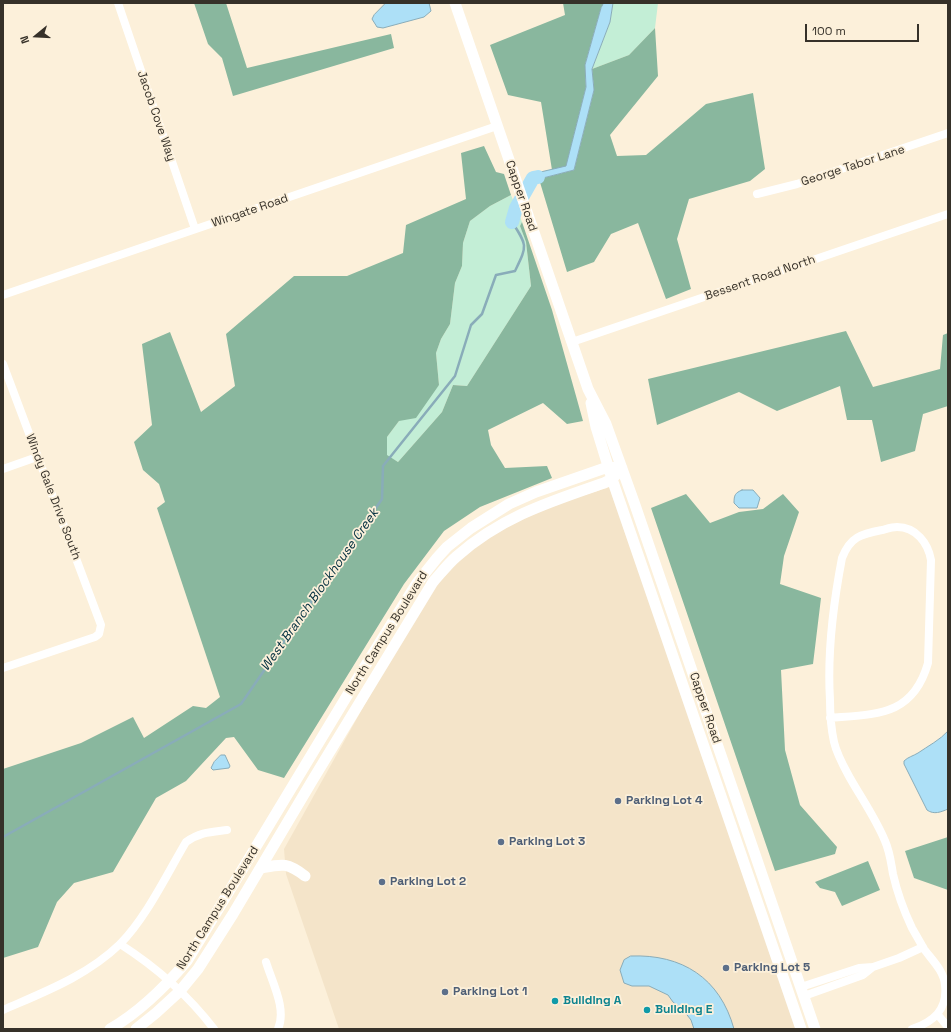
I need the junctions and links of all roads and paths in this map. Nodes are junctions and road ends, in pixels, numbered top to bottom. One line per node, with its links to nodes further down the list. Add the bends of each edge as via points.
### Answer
1 (118, 3): 7 (street, Jacob Cove Way)
2 (455, 3): 3 (street, Capper Road)
3 (497, 126): 7 (street, Wingate Road); 9 (street, Capper Road)
4 (948, 133): 5 (street, George Tabor Lane, via 797,184)
5 (758, 194)
6 (948, 214): 9 (street, Bessent Road North)
7 (195, 229): 8 (street, Wingate Road)
8 (3, 295)
9 (572, 342): 11 (street, Capper Road)
10 (3, 364): 12 (street, Windy Gale Drive South)
11 (588, 388): 13 (street, Capper Road); 14 (street, Capper Road, via 606,424)
12 (37, 457): 15 (street); 19 (street, Windy Gale Drive South, via 101,630 96,637)
13 (608, 467): 14 (street, North Campus Boulevard); 16 (street, Capper Road); 17 (street, North Campus Boulevard, via 522,498 491,514)
14 (622, 468): 16 (street, North Campus Boulevard); 34 (street, Capper Road)
15 (3, 469)
16 (612, 479): 18 (street, North Campus Boulevard, via 516,516); 42 (street, Capper Road)
17 (462, 535): 18 (street); 20 (street, North Campus Boulevard, via 447,547 416,583)
18 (469, 546): 21 (street, North Campus Boulevard, via 434,582)
19 (3, 668)
20 (362, 671): 21 (street); 31 (street, North Campus Boulevard, via 196,947)
21 (375, 678): 24 (street, North Campus Boulevard)
22 (830, 718): 22 (street, via 829,651 832,614 845,550 849,543 864,534 897,527 908,529 926,542 931,560 928,663 925,674 915,691 891,709 873,714); 27 (street, via 838,756 886,842 899,895 912,928)
23 (227, 830): 26 (street, via 206,832 186,842 146,909)
24 (261, 868): 25 (street, via 281,864 294,868); 33 (street, North Campus Boulevard, via 198,969)
25 (305, 876)
26 (120, 944): 31 (street); 35 (street, via 75,977)
27 (923, 947): 29 (street); 36 (street, via 942,974 945,984 943,1006)
28 (266, 962): 41 (street, via 281,1008)
29 (873, 967): 30 (street); 32 (street, via 863,975)
30 (831, 976): 32 (street); 34 (street)
31 (170, 981): 33 (street); 38 (street, North Campus Boulevard, via 149,1001)
32 (834, 986): 34 (street)
33 (180, 991): 39 (street, North Campus Boulevard); 40 (street)
34 (802, 992): 43 (street, Capper Road)
35 (3, 1010)
36 (938, 1014): 37 (street); 44 (street, via 932,1020)
37 (948, 1027)
38 (110, 1029)
39 (136, 1029)
40 (214, 1029)
41 (278, 1029)
42 (801, 1029)
43 (815, 1029)
44 (912, 1029)

